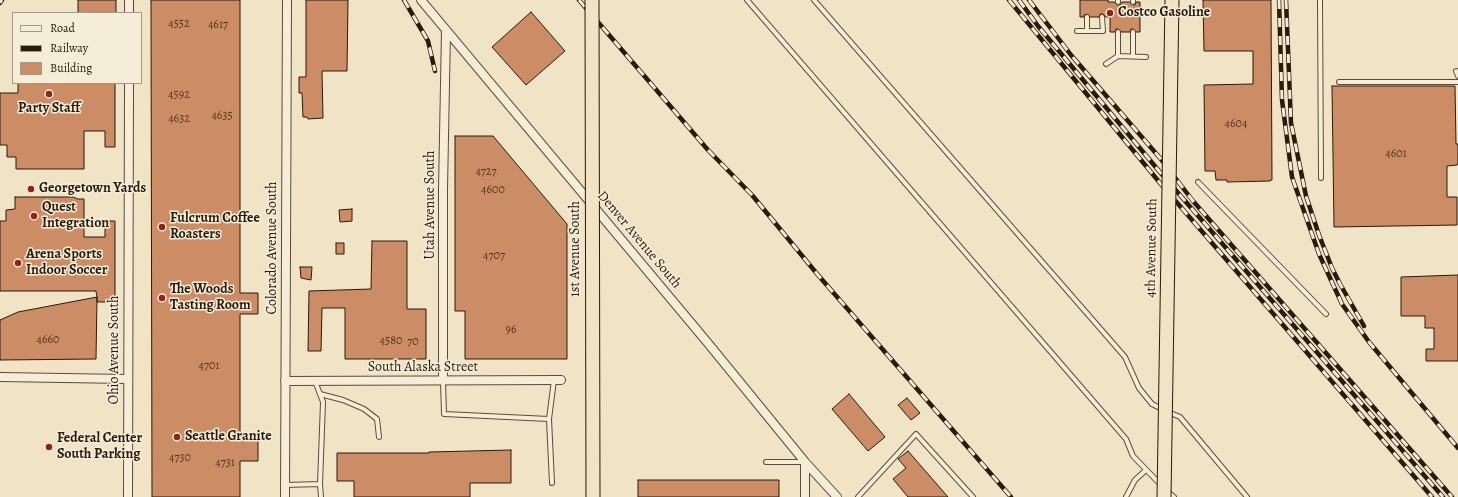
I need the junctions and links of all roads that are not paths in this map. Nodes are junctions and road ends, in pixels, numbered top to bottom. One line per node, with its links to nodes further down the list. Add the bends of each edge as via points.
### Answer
1 (129, 0): 9 (street)
2 (287, 0): 33 (street, Colorado Avenue South)
3 (421, 0): 12 (street, Denver Avenue South)
4 (592, 0): 47 (main road, 1st Avenue South, bridge)
5 (747, 0): 40 (lane, via 1126,439 1134,456)
6 (814, 0): 55 (lane, via 1125,357 1140,388 1152,404 1180,417)
7 (1172, 0): 53 (main road, 4th Avenue South, bridge)
8 (1320, 0): 26 (lane)
9 (129, 12)
10 (1087, 17): 14 (lane)
11 (1102, 17): 14 (lane, via 1103,31)
12 (446, 31): 31 (street, Utah Avenue South); 39 (street, Denver Avenue South)
13 (1077, 31): 14 (lane)
14 (1087, 31)
15 (1118, 32): 17 (lane)
16 (1133, 32): 18 (lane)
17 (1118, 56): 18 (lane); 20 (lane)
18 (1133, 56): 19 (lane)
19 (1146, 56)
20 (1106, 64)
21 (1456, 71): 22 (lane)
22 (1458, 76)
23 (1340, 82): 24 (lane)
24 (1458, 82)
25 (129, 84): 30 (street, Ohio Avenue South)
26 (1321, 178)
27 (1198, 182): 28 (lane)
28 (1326, 314)
29 (0, 378): 30 (street)
30 (127, 379): 44 (street, Ohio Avenue South)
31 (443, 380): 32 (street, South Alaska Street); 34 (street, South Alaska Street); 36 (lane, via 444,414)
32 (558, 380): 36 (lane)
33 (285, 381): 34 (street, South Alaska Street); 43 (street, Colorado Avenue South)
34 (315, 381): 35 (lane)
35 (320, 394): 37 (lane, via 364,409 377,419); 42 (lane, via 323,402)
36 (549, 419): 41 (lane)
37 (379, 437)
38 (766, 462): 39 (lane)
39 (805, 462): 48 (street); 49 (street, Denver Avenue South)
40 (1146, 470): 52 (lane, via 1135,480); 54 (lane)
41 (552, 483)
42 (320, 484): 43 (lane); 46 (lane)
43 (285, 485): 45 (street, Colorado Avenue South)
44 (128, 497)
45 (285, 497)
46 (320, 497)
47 (593, 497)
48 (805, 497)
49 (837, 497)
50 (858, 497): 51 (lane, via 916,434)
51 (973, 497)
52 (1126, 497)
53 (1164, 497)
54 (1174, 497)
55 (1247, 497)

